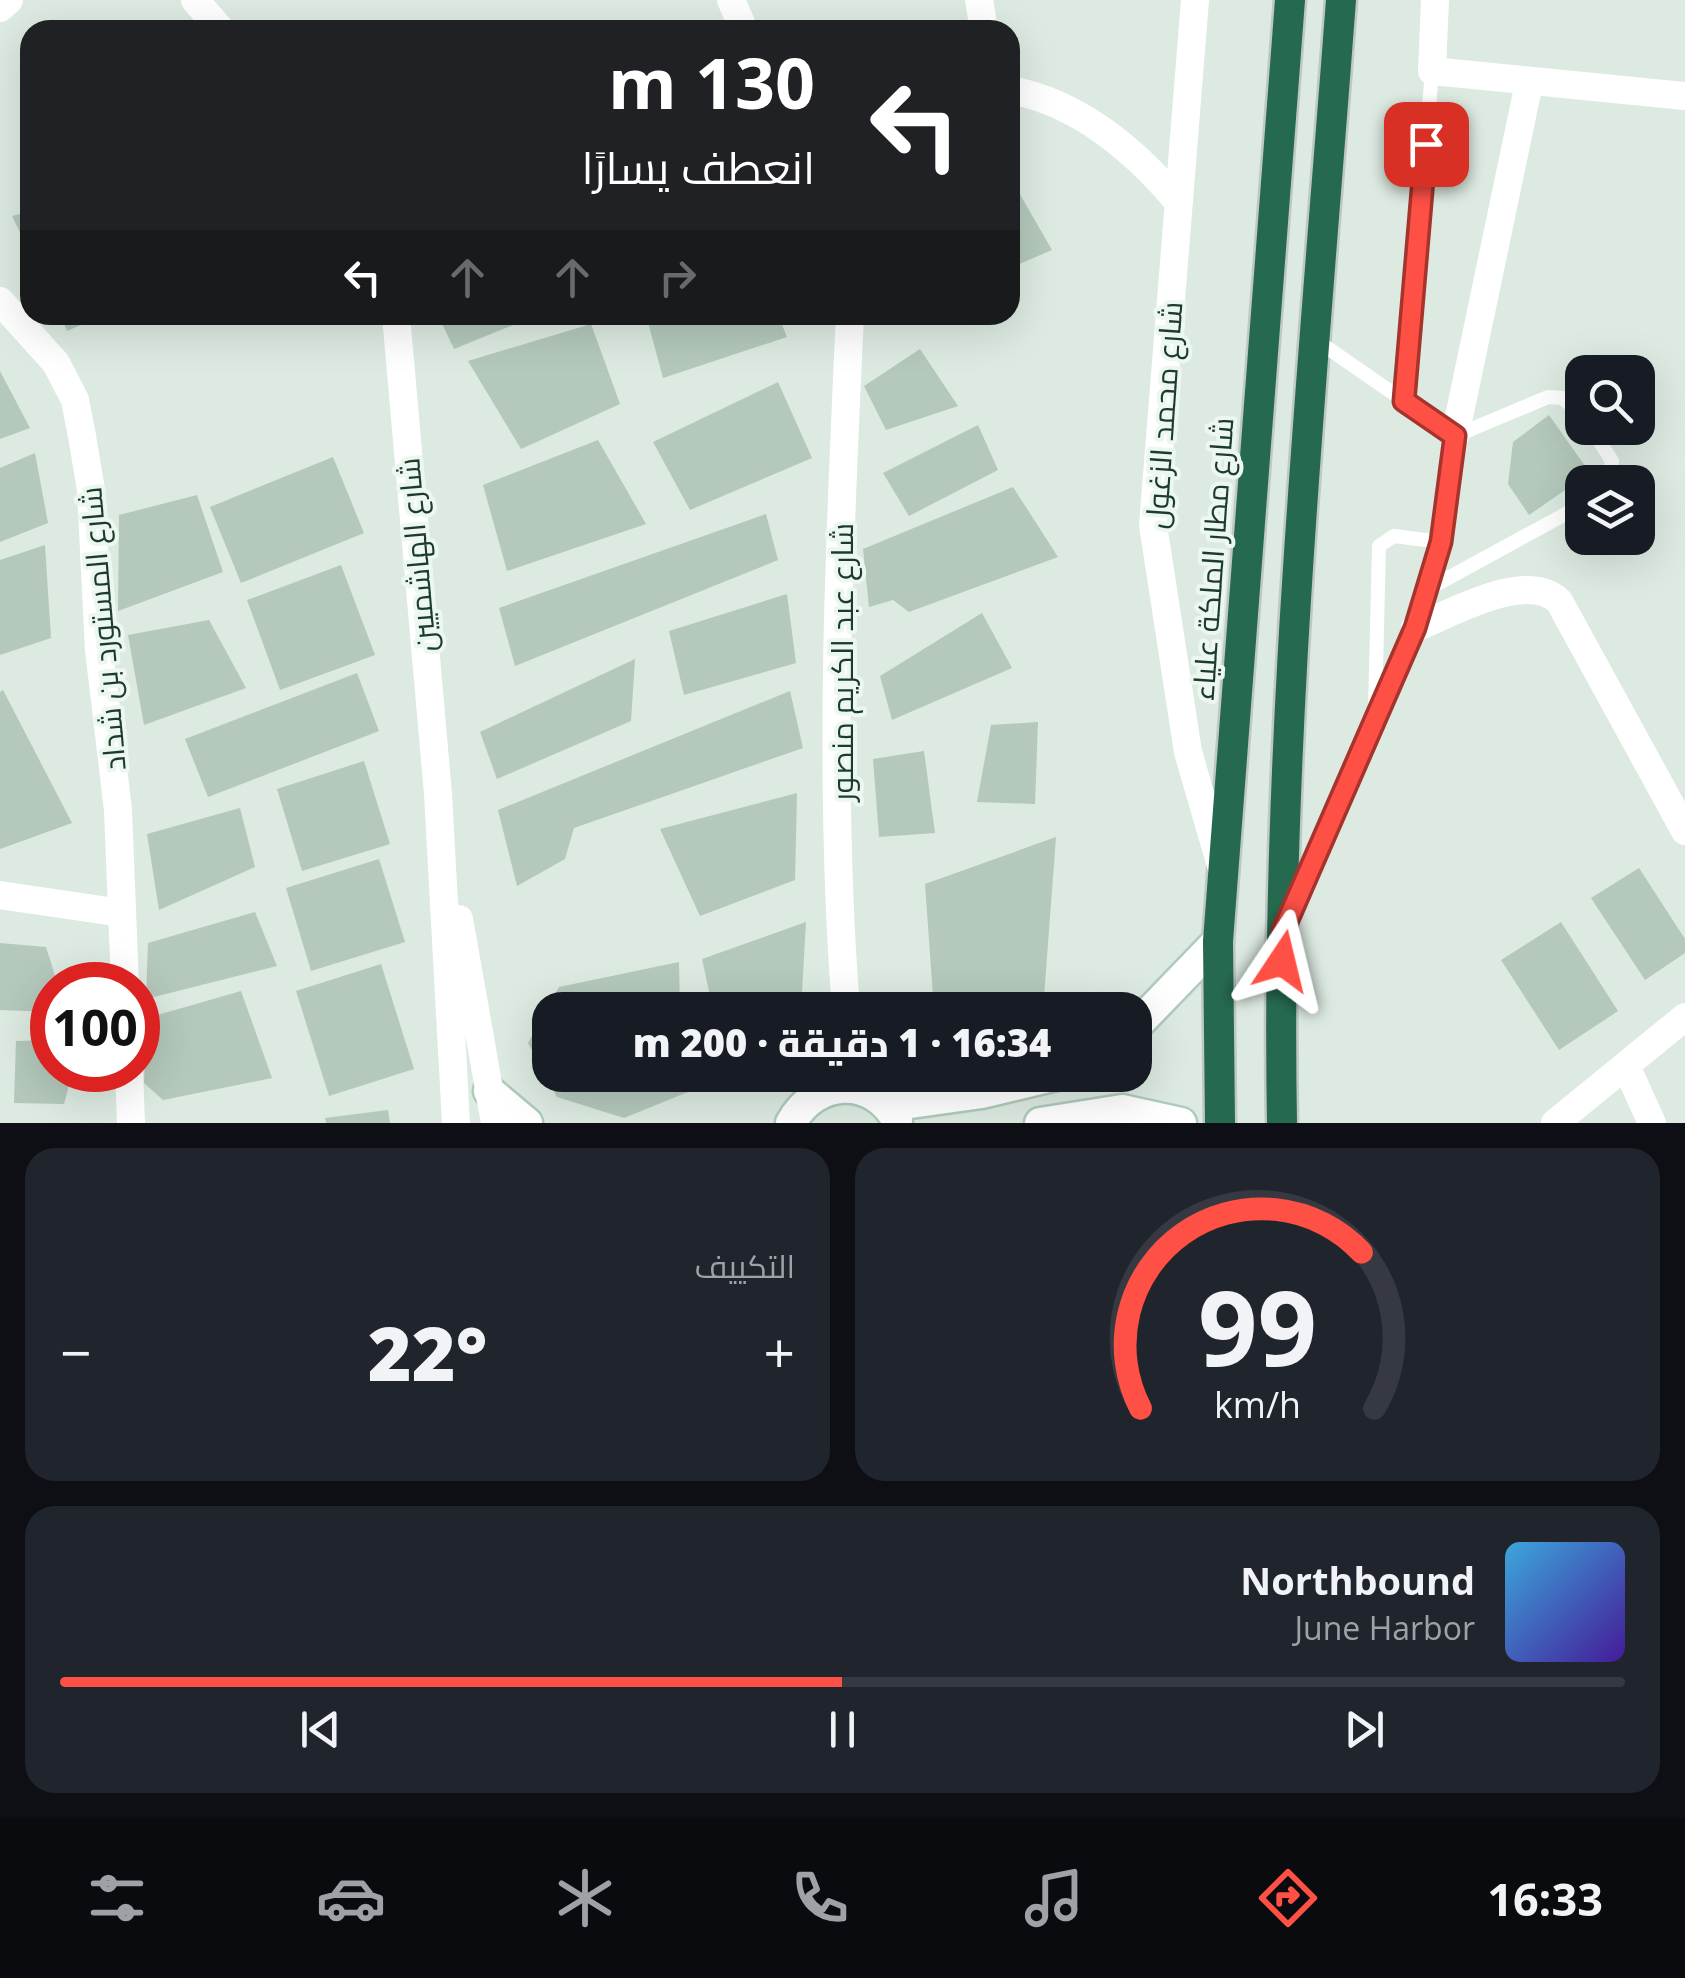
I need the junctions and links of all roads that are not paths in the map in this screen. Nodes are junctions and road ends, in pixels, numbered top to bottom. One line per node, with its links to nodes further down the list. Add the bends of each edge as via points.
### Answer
1 (9, 0): 7 (street)
2 (195, 0): 8 (street)
3 (1195, 0): 13 (street, شارع محمد الزغول)
4 (1290, 0): 30 (highway, شارع مطار الملكة علياء)
5 (1341, 0): 19 (highway)
6 (1434, 0): 9 (street)
7 (0, 8)
8 (212, 20)
9 (1432, 71): 10 (street); 21 (lane)
10 (1529, 83): 12 (street); 22 (street)
11 (1020, 93): 13 (street, via 1070,109 1132,153)
12 (1685, 96)
13 (1180, 203): 30 (street, شارع محمد الزغول, via 1153,526 1188,752)
14 (0, 300): 15 (street, شارع المستورد بن شداد)
15 (20, 322)
16 (22, 325): 32 (street, شارع المستورد بن شداد, via 56,363 75,400 91,490)
17 (397, 325): 28 (street, شارع الهاشميين)
18 (850, 325): 36 (street, شارع عبد الكريم منصور, via 839,727)
19 (1316, 339): 21 (lane); 33 (highway, via 1301,505)
20 (1565, 400): 22 (lane, via 1548,397)
21 (1404, 401): 22 (lane)
22 (1455, 436): 24 (lane)
23 (1565, 514): 25 (lane)
24 (1441, 542): 25 (lane); 27 (lane, via 1394,536 1379,546)
25 (1428, 589): 26 (lane)
26 (1415, 628): 27 (lane); 29 (street, via 1515,590 1550,593)
27 (1375, 715): 33 (lane)
28 (438, 794): 40 (street, شارع الهاشميين); 47 (street, شارع الهاشميين)
29 (1685, 830)
30 (1226, 883): 34 (highway, شارع مطار الملكة علياء)
31 (0, 895): 32 (street)
32 (122, 913): 35 (street, شارع المستورد بن شداد)
33 (1283, 931): 54 (highway)
34 (1218, 941): 37 (main road); 53 (highway, شارع مطار الملكة علياء)
35 (124, 962)
36 (846, 992)
37 (1152, 1009)
38 (1685, 1017): 39 (street)
39 (1626, 1066): 55 (street); 56 (street)
40 (489, 1091): 48 (street, شارع الهاشميين); 49 (main road)
41 (129, 1092): 46 (street)
42 (814, 1092): 50 (main road)
43 (870, 1092): 45 (main road)
44 (986, 1092): 45 (main road)
45 (894, 1114)
46 (130, 1123)
47 (456, 1123)
48 (494, 1123)
49 (526, 1123)
50 (790, 1123)
51 (1040, 1123): 52 (main road, via 1122,1110)
52 (1181, 1123)
53 (1220, 1123)
54 (1282, 1123)
55 (1555, 1123)
56 (1652, 1123)

